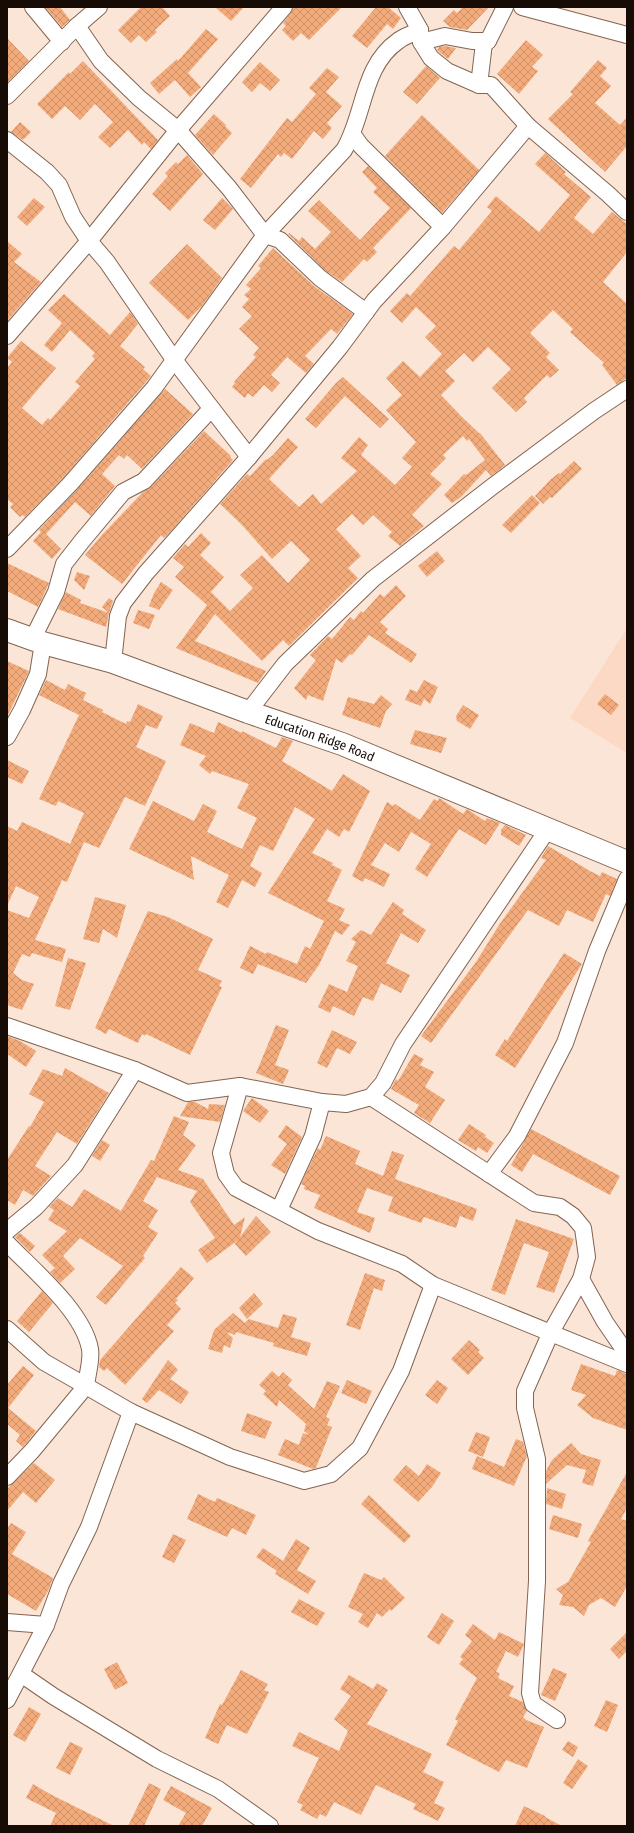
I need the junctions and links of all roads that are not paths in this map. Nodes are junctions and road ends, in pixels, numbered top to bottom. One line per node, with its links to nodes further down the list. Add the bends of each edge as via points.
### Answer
1 (34, 7): 11 (street)
2 (99, 7): 7 (street)
3 (284, 7): 15 (street)
4 (407, 7): 9 (street)
5 (505, 7): 10 (street)
6 (522, 7): 8 (street)
7 (77, 26): 11 (street); 15 (street, via 101,61 139,98)
8 (627, 35)
9 (420, 36): 10 (street); 12 (street, via 431,58 447,71); 16 (street, via 399,40 387,49 377,63 366,88)
10 (488, 41): 12 (street, via 484,43)
11 (62, 42): 13 (street)
12 (479, 85): 14 (street, via 491,85)
13 (7, 96)
14 (528, 126): 18 (street); 19 (street)
15 (178, 130): 20 (street); 21 (street)
16 (352, 135): 19 (street); 20 (street, via 344,150)
17 (7, 140): 21 (street, via 59,185 73,217)
18 (627, 212)
19 (443, 227): 22 (street, via 374,300)
20 (265, 235): 22 (street, via 280,240 320,278); 24 (street)
21 (89, 241): 23 (street); 24 (street, via 107,262)
22 (366, 312): 27 (street)
23 (9, 331)
24 (175, 361): 26 (street); 28 (street, via 118,431)
25 (627, 389): 32 (street, via 487,490 373,579 285,664)
26 (211, 409): 27 (street); 30 (street, via 144,481 123,492 64,564)
27 (249, 457): 31 (street, via 146,573 123,603 118,616)
28 (7, 549)
29 (7, 630): 30 (main road, Education Ridge Road)
30 (38, 640): 31 (main road, Education Ridge Road); 33 (street, via 38,674)
31 (113, 662): 32 (main road, Education Ridge Road)
32 (248, 712): 34 (main road, Education Ridge Road, via 342,744)
33 (7, 738)
34 (548, 829): 35 (main road, Education Ridge Road); 40 (street, via 407,1037 383,1084)
35 (627, 862)
36 (627, 879): 42 (street, via 597,951 565,1042 517,1136)
37 (7, 1026): 38 (street)
38 (135, 1070): 39 (street, via 187,1093); 44 (street, via 75,1165 36,1207)
39 (240, 1086): 41 (street); 43 (street, via 222,1154 226,1174 236,1188)
40 (371, 1097): 41 (street, via 346,1104); 42 (street)
41 (322, 1102): 43 (street, via 314,1136)
42 (489, 1174): 46 (street, via 534,1203 560,1207 573,1216 583,1228 587,1257)
43 (279, 1210): 47 (street, via 318,1231 402,1264)
44 (7, 1231)
45 (7, 1243): 52 (street, via 62,1299 80,1325 90,1350)
46 (581, 1279): 49 (street); 50 (street, via 605,1322)
47 (433, 1285): 49 (street); 53 (street, via 401,1371 364,1441 360,1448 331,1474 304,1480 230,1457)
48 (7, 1329): 52 (street, via 44,1362)
49 (551, 1332): 51 (street); 59 (street, via 525,1391 525,1408 537,1459 537,1581 530,1693 533,1704)
50 (627, 1354)
51 (627, 1364)
52 (86, 1386): 53 (street); 54 (street)
53 (131, 1412): 56 (street, via 89,1527 61,1584)
54 (7, 1477)
55 (7, 1622): 56 (street)
56 (46, 1625): 57 (street)
57 (22, 1674): 58 (street); 60 (street, via 53,1696 157,1759 218,1789)
58 (7, 1700)
59 (557, 1720)
60 (270, 1826)

